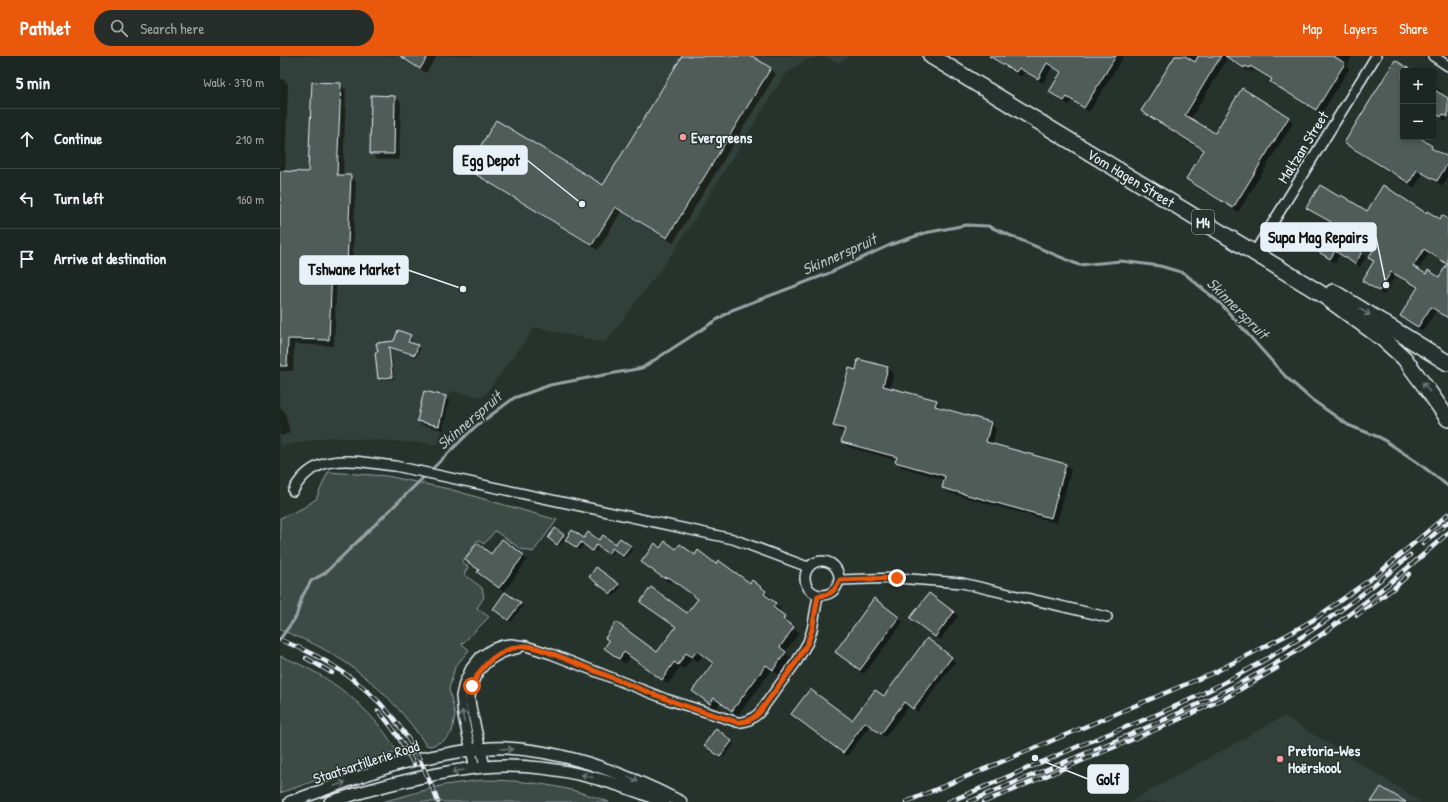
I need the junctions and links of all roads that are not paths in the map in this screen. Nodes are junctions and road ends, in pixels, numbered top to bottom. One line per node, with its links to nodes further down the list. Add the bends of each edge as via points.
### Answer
1 (1376, 56): 5 (street, Maltzan Street)
2 (1433, 56): 4 (street)
3 (942, 58): 5 (main road, Vom Hagen Street / M4)
4 (1448, 66)
5 (1257, 249): 6 (main road, Vom Hagen Street / M4, one-way to 6); 7 (main road, Vom Hagen Street / M4, one-way to 5, via 1404,358 1383,339)
6 (1448, 363)
7 (1448, 419)
8 (294, 491): 9 (street, via 299,480 331,461 395,466 733,539)
9 (808, 568): 10 (street, via 815,562 824,561 832,564 838,571); 11 (street, via 804,576 805,584 810,592)
10 (840, 580): 11 (street, via 836,589 828,595); 12 (street, via 897,578 962,583)
11 (818, 596): 13 (street, via 812,630 803,651 759,713 746,722 736,722 666,699 526,646 511,644 492,649 480,657 468,674 461,696 463,716)
12 (1107, 617)
13 (476, 750): 14 (street); 15 (street, Staatsartillerie Road, one-way to 13, via 403,763); 18 (street, Staatsartillerie Road, one-way to 18, via 505,748 539,751 577,760 617,772)
14 (480, 767): 16 (street, Staatsartillerie Road, one-way to 16, via 409,780); 17 (street, Staatsartillerie Road, one-way to 14, via 618,784 576,773 515,766)
15 (290, 802)
16 (330, 802)
17 (664, 802)
18 (681, 802)

